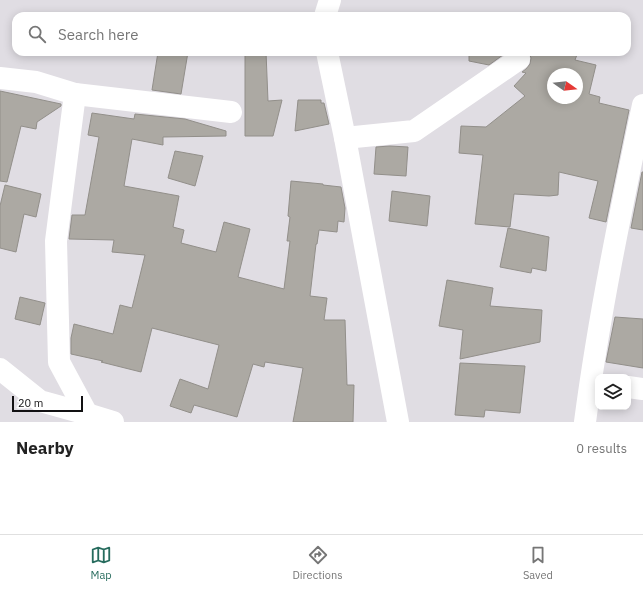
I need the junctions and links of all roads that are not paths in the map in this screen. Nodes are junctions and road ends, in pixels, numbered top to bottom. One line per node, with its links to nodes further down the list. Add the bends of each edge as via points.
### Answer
1 (330, 0): 2 (street)
2 (326, 12)
3 (328, 56): 9 (street)
4 (519, 59): 9 (street, via 414,131)
5 (0, 78): 6 (street, via 36,82)
6 (76, 94): 8 (street); 14 (street, via 56,241 59,362)
7 (643, 105): 11 (street, via 603,305)
8 (232, 112)
9 (344, 138): 16 (street)
10 (0, 369): 14 (street, via 40,401)
11 (594, 383): 17 (street)
12 (631, 387): 13 (street)
13 (643, 389)
14 (87, 414): 15 (street)
15 (113, 422)
16 (398, 422)
17 (585, 422)

